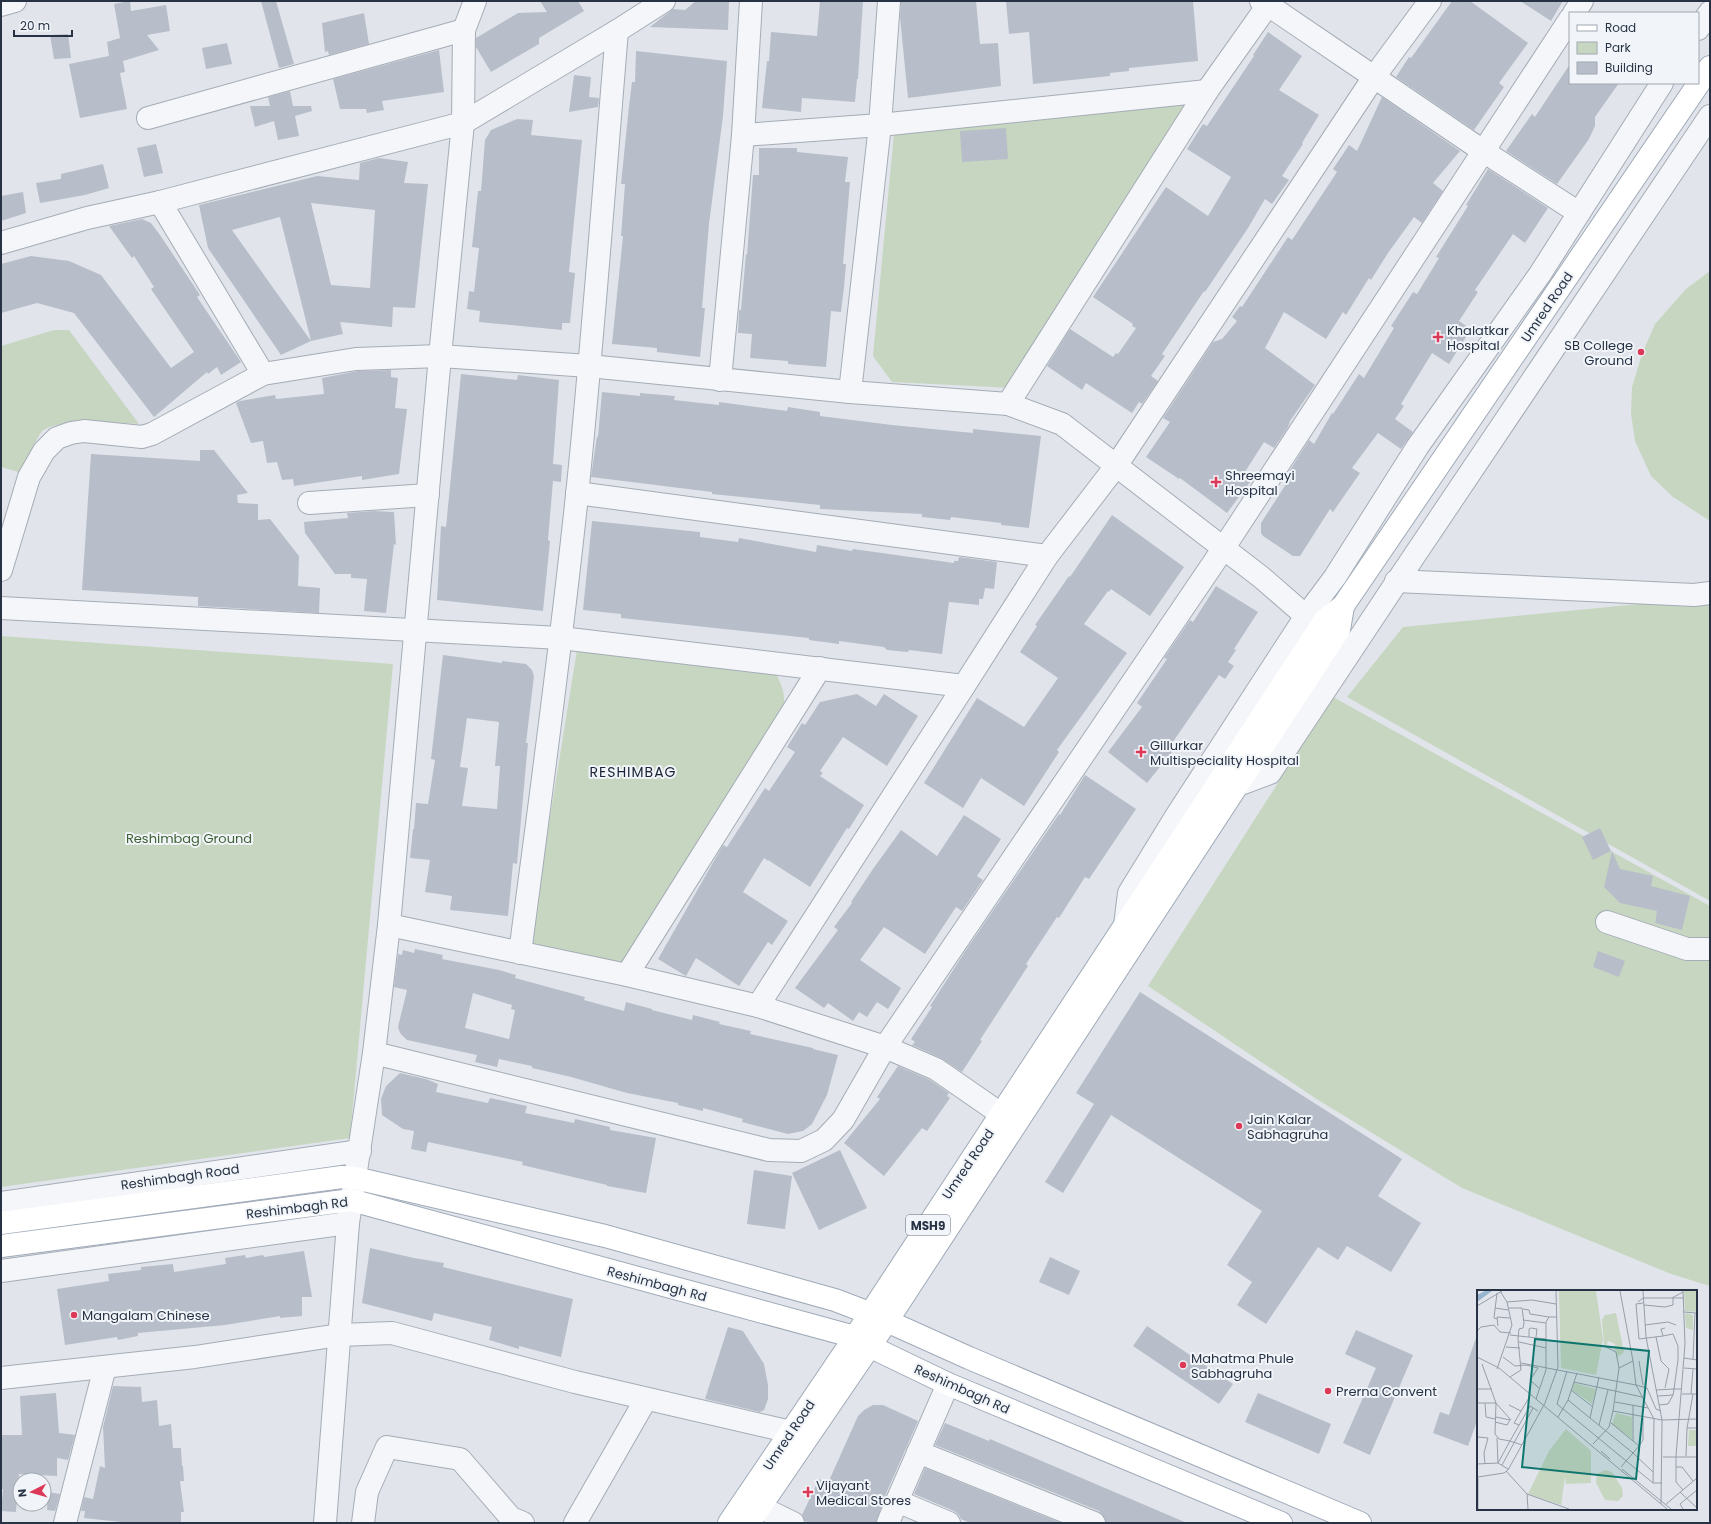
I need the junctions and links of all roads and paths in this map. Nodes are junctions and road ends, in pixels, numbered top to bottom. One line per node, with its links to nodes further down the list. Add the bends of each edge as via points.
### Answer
1 (15, 1): 9 (street)
2 (475, 1): 14 (street)
3 (664, 1): 15 (street)
4 (751, 1): 26 (street)
5 (889, 1): 25 (street)
6 (1430, 1): 17 (street)
7 (1582, 1): 10 (street)
8 (1264, 3): 17 (street); 21 (street)
9 (1, 5)
10 (1575, 12)
11 (1710, 12): 13 (street)
12 (1569, 22): 27 (street)
13 (1699, 28)
14 (464, 30): 23 (street); 24 (street)
15 (617, 31): 24 (street); 32 (street)
16 (1710, 67): 18 (main road, Umred Road)
17 (1374, 77): 27 (street); 37 (street)
18 (1699, 83)
19 (1661, 84): 29 (street)
20 (1698, 84): 46 (main road, Umred Road)
21 (1207, 91): 25 (street); 36 (street)
22 (1710, 116): 44 (street)
23 (148, 118)
24 (463, 123): 28 (street); 31 (street)
25 (880, 125): 26 (street); 35 (street)
26 (743, 135): 34 (street)
27 (1483, 151): 29 (street); 41 (street)
28 (160, 202): 30 (street, via 87,218); 33 (street)
29 (1579, 213): 48 (street, via 1540,274 1418,446 1335,577)
30 (1, 243)
31 (440, 356): 32 (street); 33 (street, via 356,359); 39 (street)
32 (590, 366): 34 (street); 38 (street)
33 (263, 374): 43 (street, via 152,434 142,437 84,431 57,438 44,451 29,477)
34 (720, 380): 35 (street)
35 (850, 392): 36 (street)
36 (1008, 404): 37 (street, via 1062,424)
37 (1116, 466): 41 (street); 42 (street)
38 (577, 493): 42 (street); 50 (street)
39 (428, 495): 40 (street); 49 (street)
40 (309, 503)
41 (1223, 549): 48 (street, via 1261,577); 62 (street)
42 (1047, 556): 52 (street)
43 (1, 570)
44 (1396, 581): 45 (street, via 1694,595); 53 (street, via 1270,773)
45 (1710, 593)
46 (1343, 606): 53 (main road, via 1339,630); 56 (main road, Umred Road, via 1325,620)
47 (1, 608): 49 (street)
48 (1306, 616): 56 (street, via 1129,893)
49 (416, 630): 50 (street); 55 (street)
50 (561, 638): 51 (street); 58 (street)
51 (820, 668): 52 (street); 59 (street)
52 (964, 686): 60 (street)
53 (1238, 785): 61 (main road)
54 (1607, 922): 57 (street, via 1687,949)
55 (389, 925): 58 (street); 63 (street)
56 (1126, 925): 61 (main road, Umred Road / MSH9)
57 (1710, 949)
58 (520, 953): 59 (street)
59 (627, 975): 60 (street)
60 (758, 1006): 62 (street)
61 (1074, 1018): 64 (main road, Umred Road / MSH9); 73 (main road)
62 (885, 1047): 63 (street, via 843,1120 824,1140 801,1151 769,1150); 64 (street, via 936,1070)
63 (374, 1053): 65 (street)
64 (1001, 1114): 73 (main road, Umred Road / MSH9)
65 (360, 1151): 66 (street); 68 (street, Reshimbagh Road)
66 (355, 1178): 67 (street); 69 (main road, via 342,1177 252,1188); 73 (main road, via 605,1236 835,1300)
67 (351, 1200): 70 (street); 71 (main road, Reshimbagh Rd); 75 (main road, Reshimbagh Rd)
68 (1, 1203)
69 (1, 1223)
70 (348, 1223): 72 (street); 74 (street)
71 (1, 1246)
72 (1, 1271)
73 (878, 1317): 75 (main road); 95 (main road)
74 (339, 1335): 76 (street, via 195,1357); 79 (street, via 392,1333); 85 (street)
75 (862, 1342): 78 (main road, Reshimbagh Rd); 80 (main road)
76 (104, 1367): 77 (street); 84 (street)
77 (1, 1378)
78 (948, 1384): 81 (street); 94 (main road, Reshimbagh Rd)
79 (646, 1399): 80 (street); 88 (street)
80 (799, 1435): 83 (main road); 89 (main road, Umred Road)
81 (918, 1452): 82 (street); 93 (street)
82 (898, 1502): 91 (street); 92 (street)
83 (755, 1515): 90 (street)
84 (65, 1523)
85 (325, 1523)
86 (363, 1523): 87 (street, via 367,1492 387,1447 460,1459 511,1518)
87 (523, 1523)
88 (575, 1523)
89 (729, 1523)
90 (793, 1523)
91 (888, 1523)
92 (949, 1523)
93 (1094, 1523)
94 (1281, 1523)
95 (1360, 1523)

